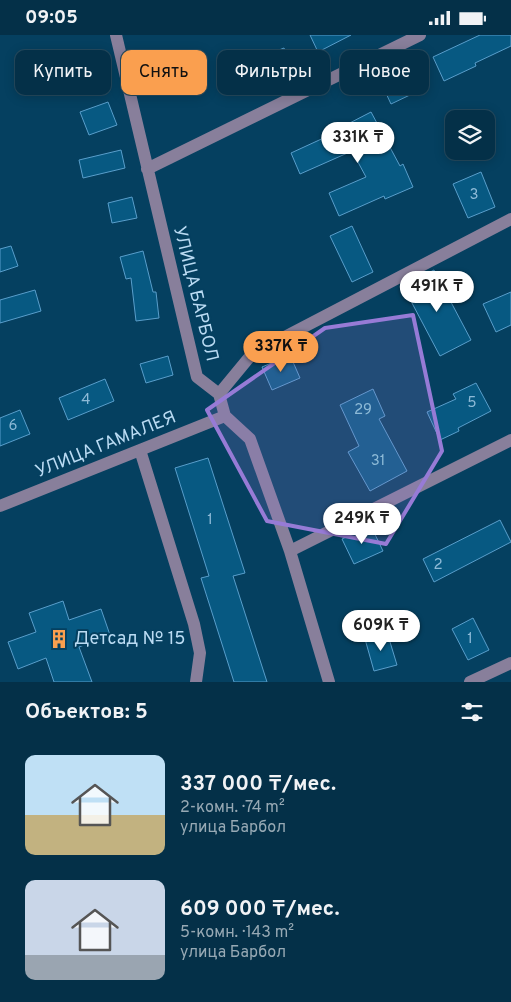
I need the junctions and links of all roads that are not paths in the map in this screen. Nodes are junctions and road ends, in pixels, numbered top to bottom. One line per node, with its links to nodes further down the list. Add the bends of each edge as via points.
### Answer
1 (116, 35): 3 (street, УЛИЦА БАРБОЛ)
2 (420, 35): 3 (street)
3 (147, 169): 5 (street, УЛИЦА БАРБОЛ, via 198,377)
4 (511, 219): 5 (street, via 252,354)
5 (219, 394): 6 (street)
6 (225, 416): 8 (street, УЛИЦА ГАМАЛЕЯ); 10 (street, via 250,439)
7 (511, 440): 10 (street)
8 (140, 450): 9 (street, УЛИЦА ГАМАЛЕЯ); 13 (street, via 194,625 200,653)
9 (0, 506)
10 (290, 551): 12 (street)
11 (511, 663): 14 (street)
12 (326, 681)
13 (196, 682)
14 (470, 682)

